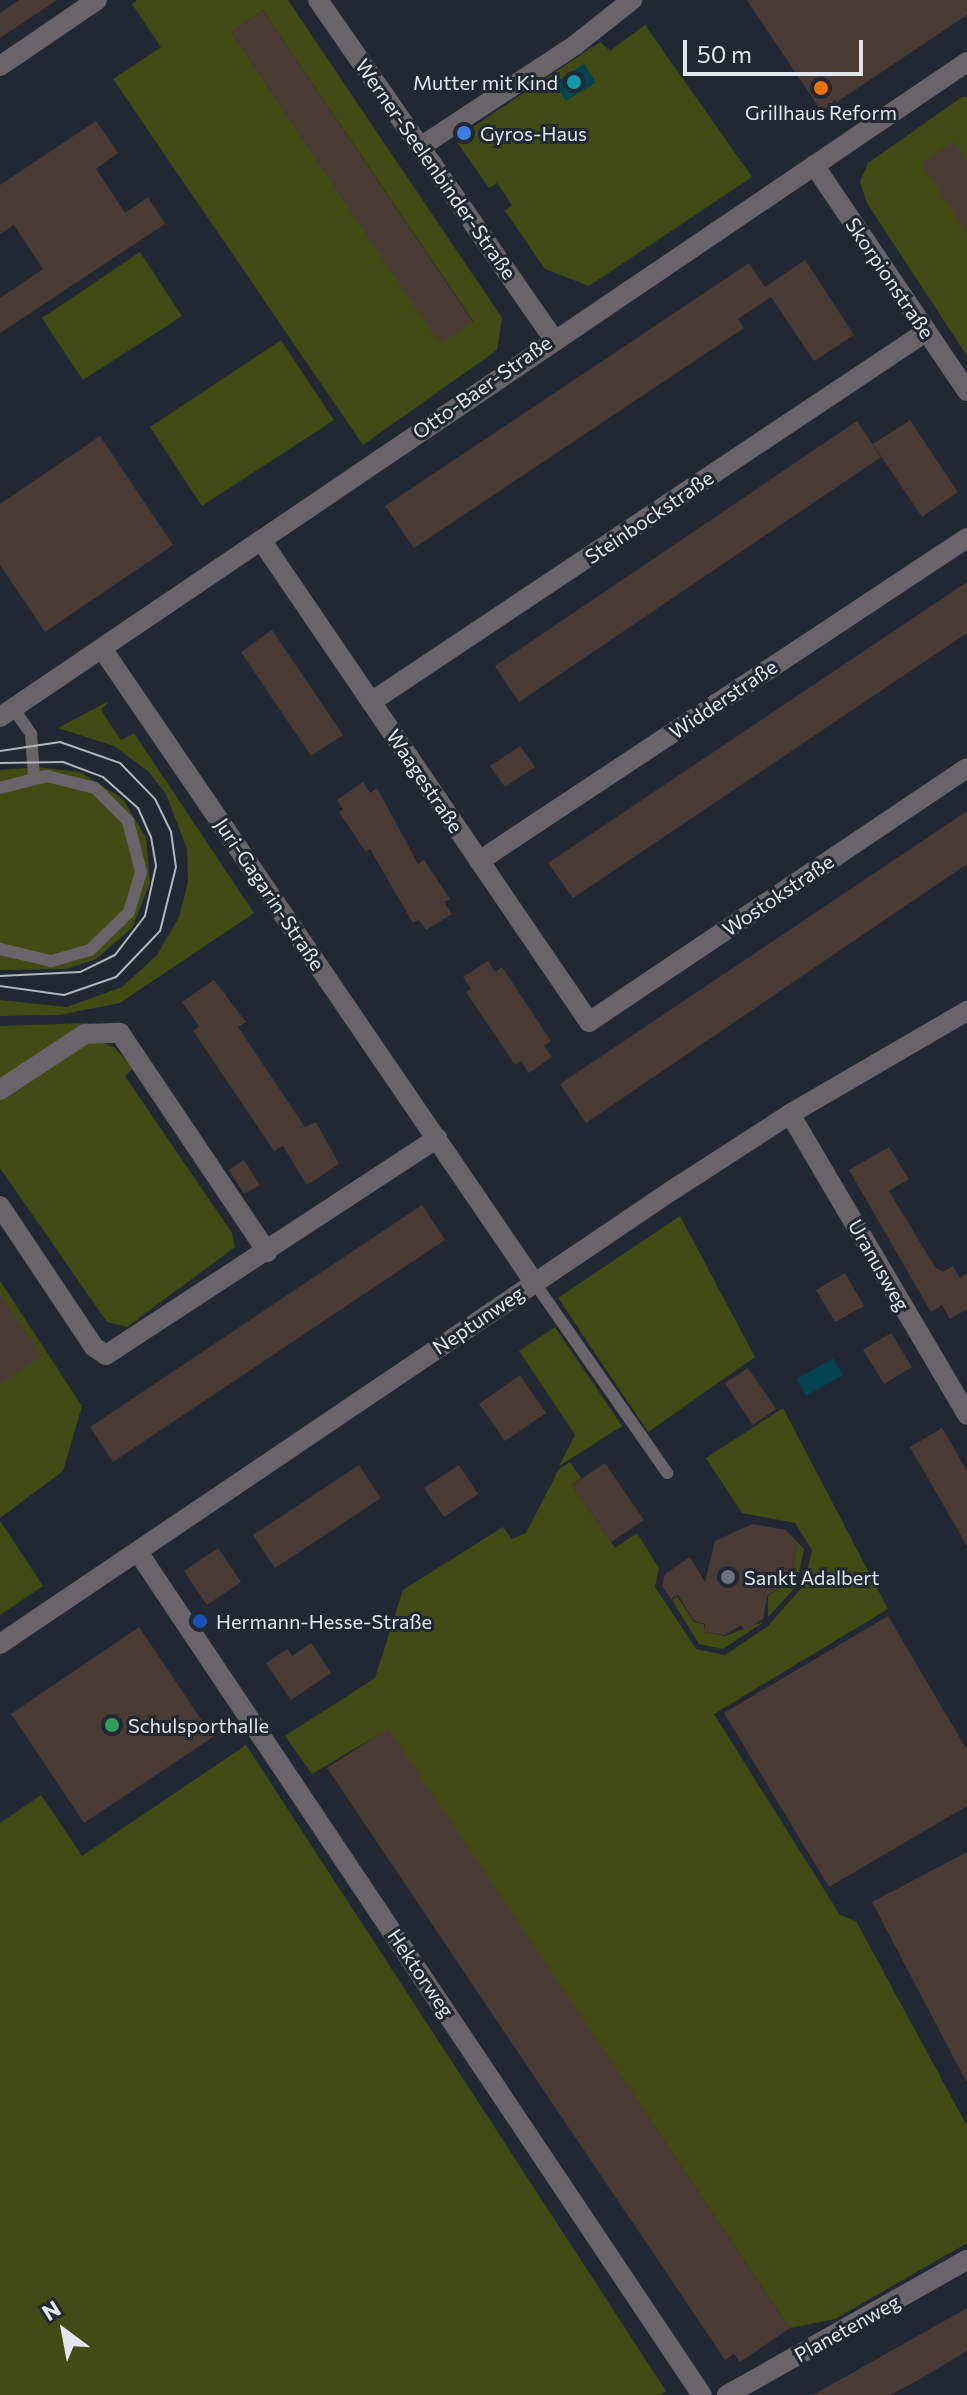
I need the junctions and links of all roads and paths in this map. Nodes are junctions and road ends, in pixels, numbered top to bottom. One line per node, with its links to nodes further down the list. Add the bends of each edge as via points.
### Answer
1 (97, 0): 5 (street)
2 (318, 0): 6 (street, Werner-Seelenbinder-Straße)
3 (632, 0): 6 (street, via 575,45)
4 (967, 62): 7 (street, Otto-Baer-Straße)
5 (0, 66)
6 (423, 145): 9 (street, Werner-Seelenbinder-Straße)
7 (814, 165): 8 (street, Skorpionstraße); 9 (street, Otto-Baer-Straße)
8 (927, 331): 10 (street, Skorpionstraße); 14 (street, Steinbockstraße)
9 (553, 338): 12 (street, Otto-Baer-Straße)
10 (967, 391)
11 (967, 538): 19 (street, Widderstraße)
12 (261, 540): 13 (street, Otto-Baer-Straße); 14 (street, Waagestraße)
13 (103, 650): 15 (street, Otto-Baer-Straße); 25 (street, Juri-Gagarin-Straße)
14 (371, 702): 19 (street, Waagestraße)
15 (6, 712): 17 (lane, via 31,734)
16 (967, 768): 22 (street, Wostokstraße)
17 (34, 777): 18 (lane); 20 (lane, via 73,779 115,805 137,843 139,890 116,931 82,954 39,960)
18 (0, 788)
19 (479, 861): 22 (street, Waagestraße)
20 (0, 949)
21 (967, 1011): 24 (street, Neptunweg)
22 (589, 1022)
23 (0, 1090): 27 (street, via 85,1034 120,1033)
24 (790, 1114): 28 (street, Neptunweg); 29 (street, Uranusweg)
25 (437, 1138): 27 (street); 28 (street, Juri-Gagarin-Straße)
26 (0, 1206): 27 (street, via 104,1355 118,1351)
27 (267, 1252)
28 (534, 1282): 30 (lane); 31 (street, Neptunweg)
29 (967, 1415)
30 (667, 1473)
31 (138, 1552): 32 (street, Neptunweg); 34 (street, Hektorweg)
32 (0, 1644)
33 (967, 2260): 35 (street, Planetenweg)
34 (702, 2395)
35 (727, 2395)

